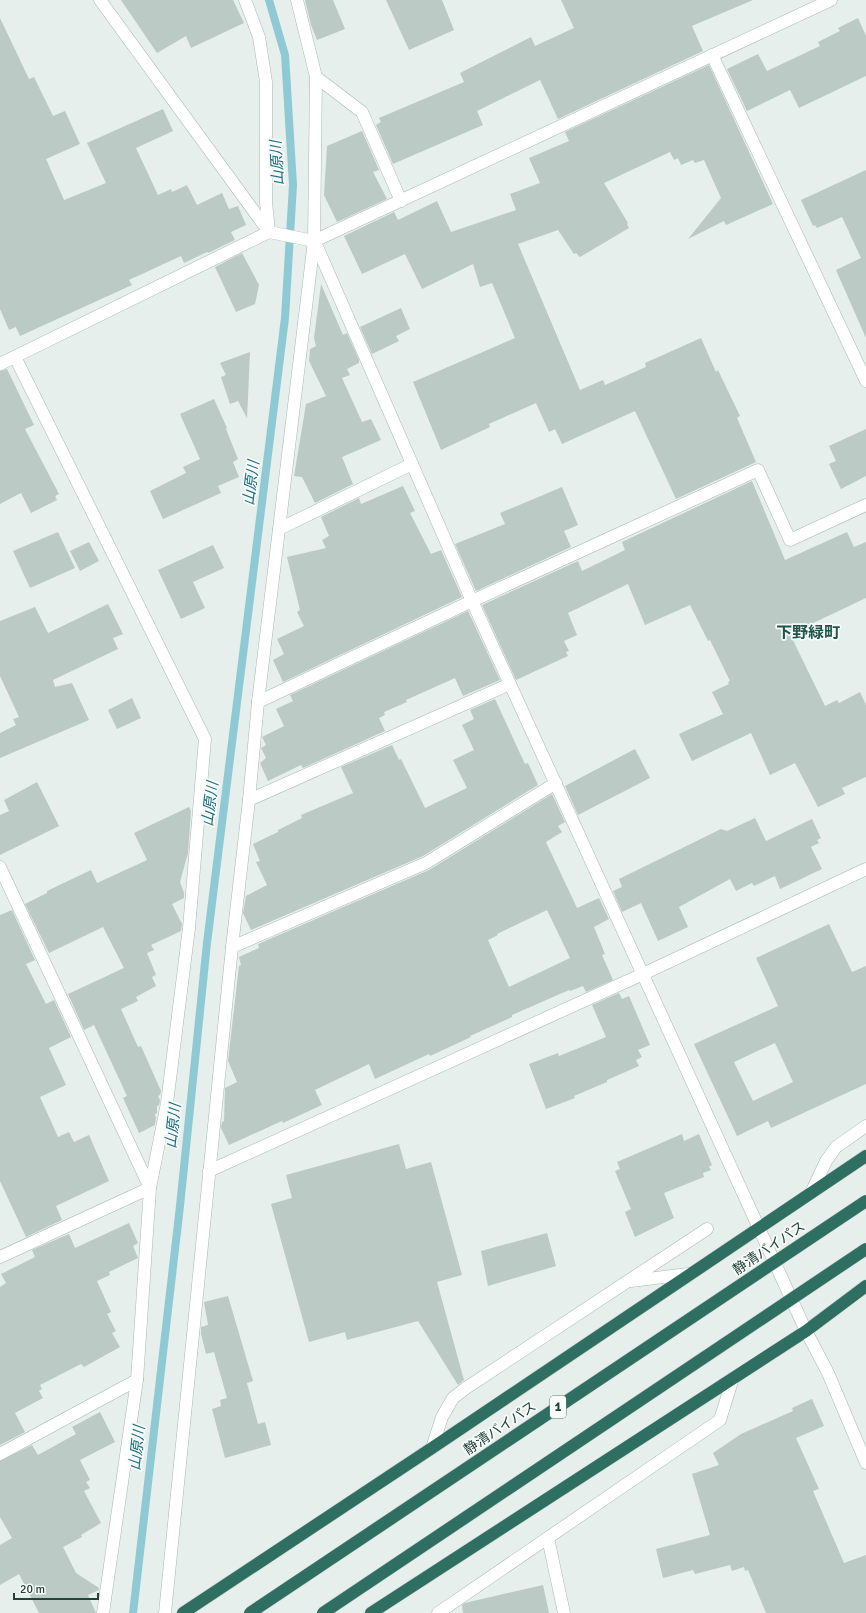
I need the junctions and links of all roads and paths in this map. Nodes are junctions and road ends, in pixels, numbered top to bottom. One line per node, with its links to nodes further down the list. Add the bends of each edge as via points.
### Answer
1 (100, 0): 8 (street)
2 (245, 0): 8 (street, via 259,37 266,82 266,202)
3 (297, 0): 6 (street)
4 (831, 0): 5 (street)
5 (712, 55): 7 (street); 12 (street)
6 (316, 77): 7 (street, via 362,112); 9 (street)
7 (401, 201): 9 (street)
8 (269, 232): 9 (street); 10 (street)
9 (314, 241): 13 (street); 15 (street)
10 (15, 357): 11 (street); 28 (street, via 205,739 190,928 167,1103)
11 (0, 364)
12 (866, 381)
13 (412, 464): 15 (street); 16 (street)
14 (866, 505): 16 (street, via 790,540 758,470)
15 (279, 529): 18 (street)
16 (472, 601): 17 (street); 18 (street)
17 (510, 684): 19 (street); 20 (street)
18 (258, 702): 20 (street)
19 (556, 783): 23 (street, via 426,863); 24 (street)
20 (249, 800): 23 (street)
21 (0, 867): 28 (street)
22 (866, 870): 24 (street)
23 (232, 947): 27 (street)
24 (643, 974): 27 (street); 31 (street)
25 (866, 1126): 29 (street, via 836,1147 826,1161)
26 (866, 1156): 29 (highway)
27 (209, 1171): 46 (street)
28 (150, 1188): 34 (street); 40 (street)
29 (812, 1192): 31 (highway)
30 (866, 1201): 48 (highway, 静清バイパス / 1, bridge)
31 (758, 1227): 35 (highway); 38 (street)
32 (707, 1229): 36 (street)
33 (866, 1249): 49 (highway, bridge)
34 (0, 1257)
35 (688, 1274): 36 (street); 41 (highway)
36 (626, 1282): 41 (street, via 453,1398 442,1417)
37 (863, 1290): 38 (highway)
38 (806, 1331): 39 (highway); 43 (street, via 828,1373)
39 (733, 1378): 44 (street, via 720,1420); 50 (highway)
40 (137, 1380): 42 (street); 45 (street)
41 (432, 1448): 47 (highway)
42 (0, 1454)
43 (866, 1463)
44 (548, 1538): 51 (street); 52 (street)
45 (103, 1613)
46 (165, 1613)
47 (183, 1613)
48 (250, 1613)
49 (323, 1613)
50 (371, 1613)
51 (438, 1613)
52 (564, 1613)

